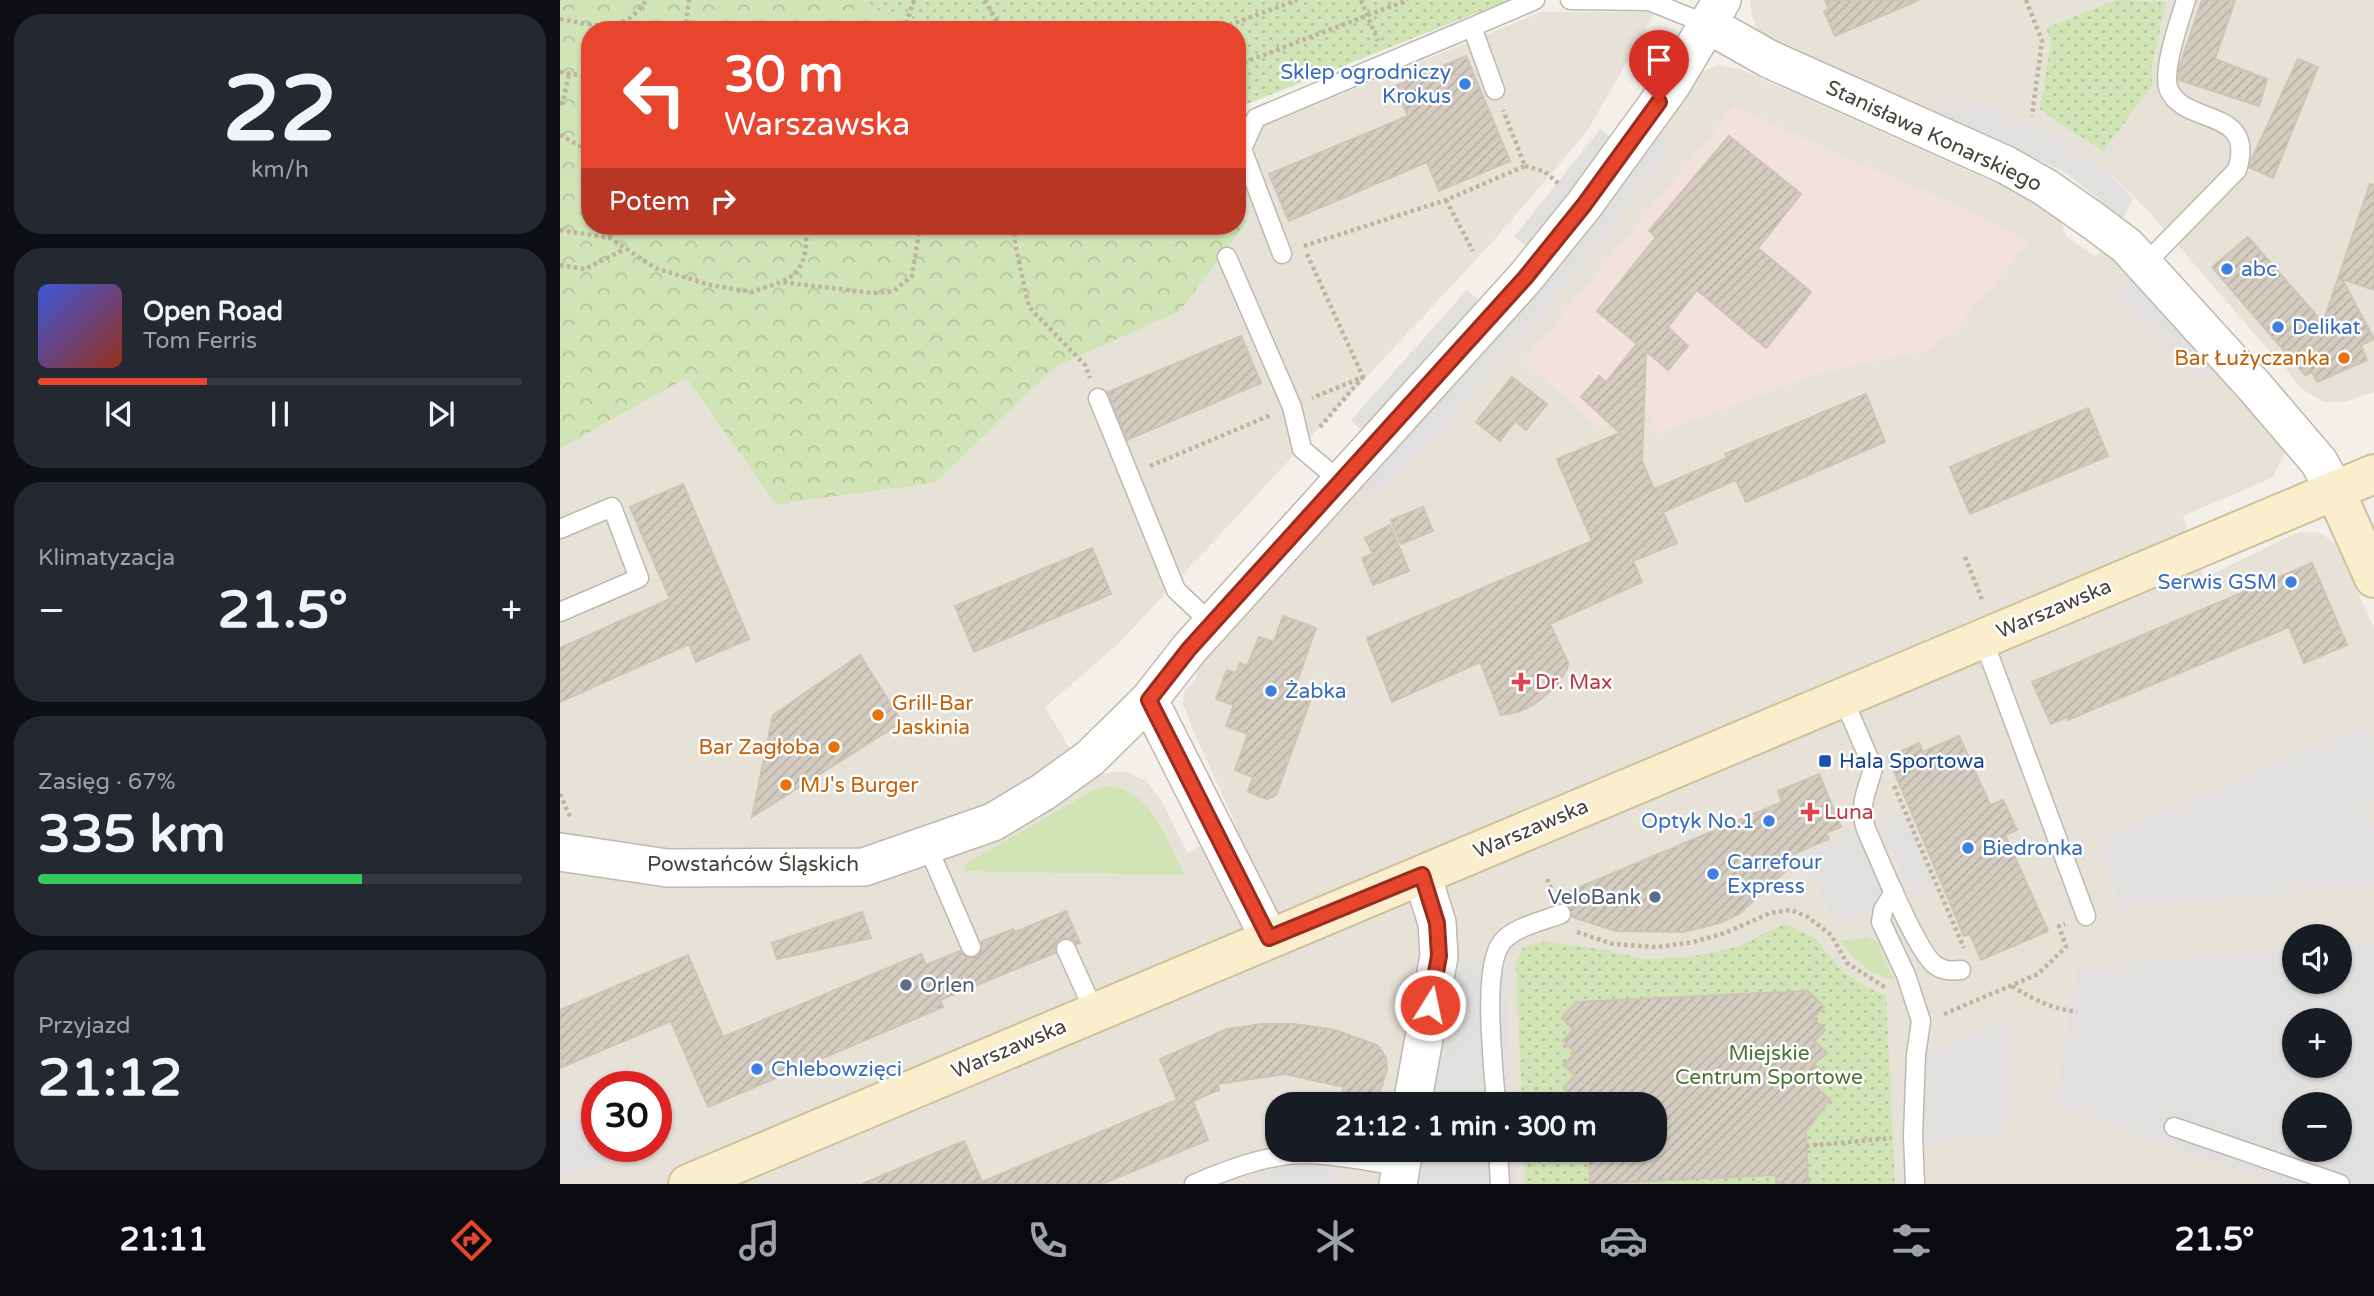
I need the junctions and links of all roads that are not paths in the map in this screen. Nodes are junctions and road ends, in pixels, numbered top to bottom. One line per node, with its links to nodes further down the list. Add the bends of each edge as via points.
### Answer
1 (1535, 0): 5 (lane)
2 (1570, 0): 4 (lane, via 1649,1)
3 (2186, 0): 11 (lane, via 2172,43 2169,91 2179,102 2233,129 2241,157 2237,170)
4 (1716, 13): 11 (street, Stanisława Konarskiego, via 1769,59 2006,165 2045,187 2127,246); 14 (street, via 1672,84 1584,205 1525,278)
5 (1472, 27): 6 (lane); 7 (lane, via 1256,118)
6 (1495, 90)
7 (1246, 140)
8 (1246, 160): 9 (lane)
9 (1282, 254)
10 (1227, 257): 14 (lane, via 1292,407 1302,449)
11 (2144, 265): 15 (street, Stanisława Konarskiego, via 2319,462)
12 (1098, 398): 20 (lane, via 1176,590)
13 (2374, 474): 15 (main road, Warszawska)
14 (1341, 482): 20 (street)
15 (2335, 491): 17 (main road); 19 (main road, Warszawska)
16 (560, 528): 18 (lane, via 612,507 639,578)
17 (2374, 578)
18 (560, 612)
19 (1984, 623): 21 (main road, Warszawska); 28 (lane)
20 (1212, 624): 22 (street)
21 (1843, 698): 25 (main road, Warszawska); 26 (lane, via 1873,768 1861,816)
22 (1149, 700): 24 (street, Powstańców Śląskich, via 1090,758 1043,792 993,822); 29 (street)
23 (568, 840): 24 (street, Powstańców Śląskich, via 667,868 864,867)
24 (927, 845): 30 (lane)
25 (1422, 875): 29 (main road, Warszawska); 34 (street, via 1437,923 1439,956)
26 (1895, 892): 32 (lane, via 1920,947 1934,964 1948,971); 42 (lane, via 1881,922 1921,1021 1913,1136)
27 (1561, 914): 35 (lane, via 1513,933 1492,963)
28 (2086, 916)
29 (1269, 938): 33 (main road, Warszawska)
30 (971, 947)
31 (1066, 949): 33 (lane)
32 (1964, 963)
33 (1095, 1013): 39 (main road, Warszawska)
34 (1414, 1092)
35 (1495, 1092)
36 (2174, 1127): 43 (lane)
37 (1499, 1162): 41 (lane)
38 (1401, 1167): 40 (lane, via 1307,1154 1265,1160)
39 (688, 1184)
40 (1194, 1184)
41 (1500, 1184)
42 (1915, 1184)
43 (2340, 1184)

